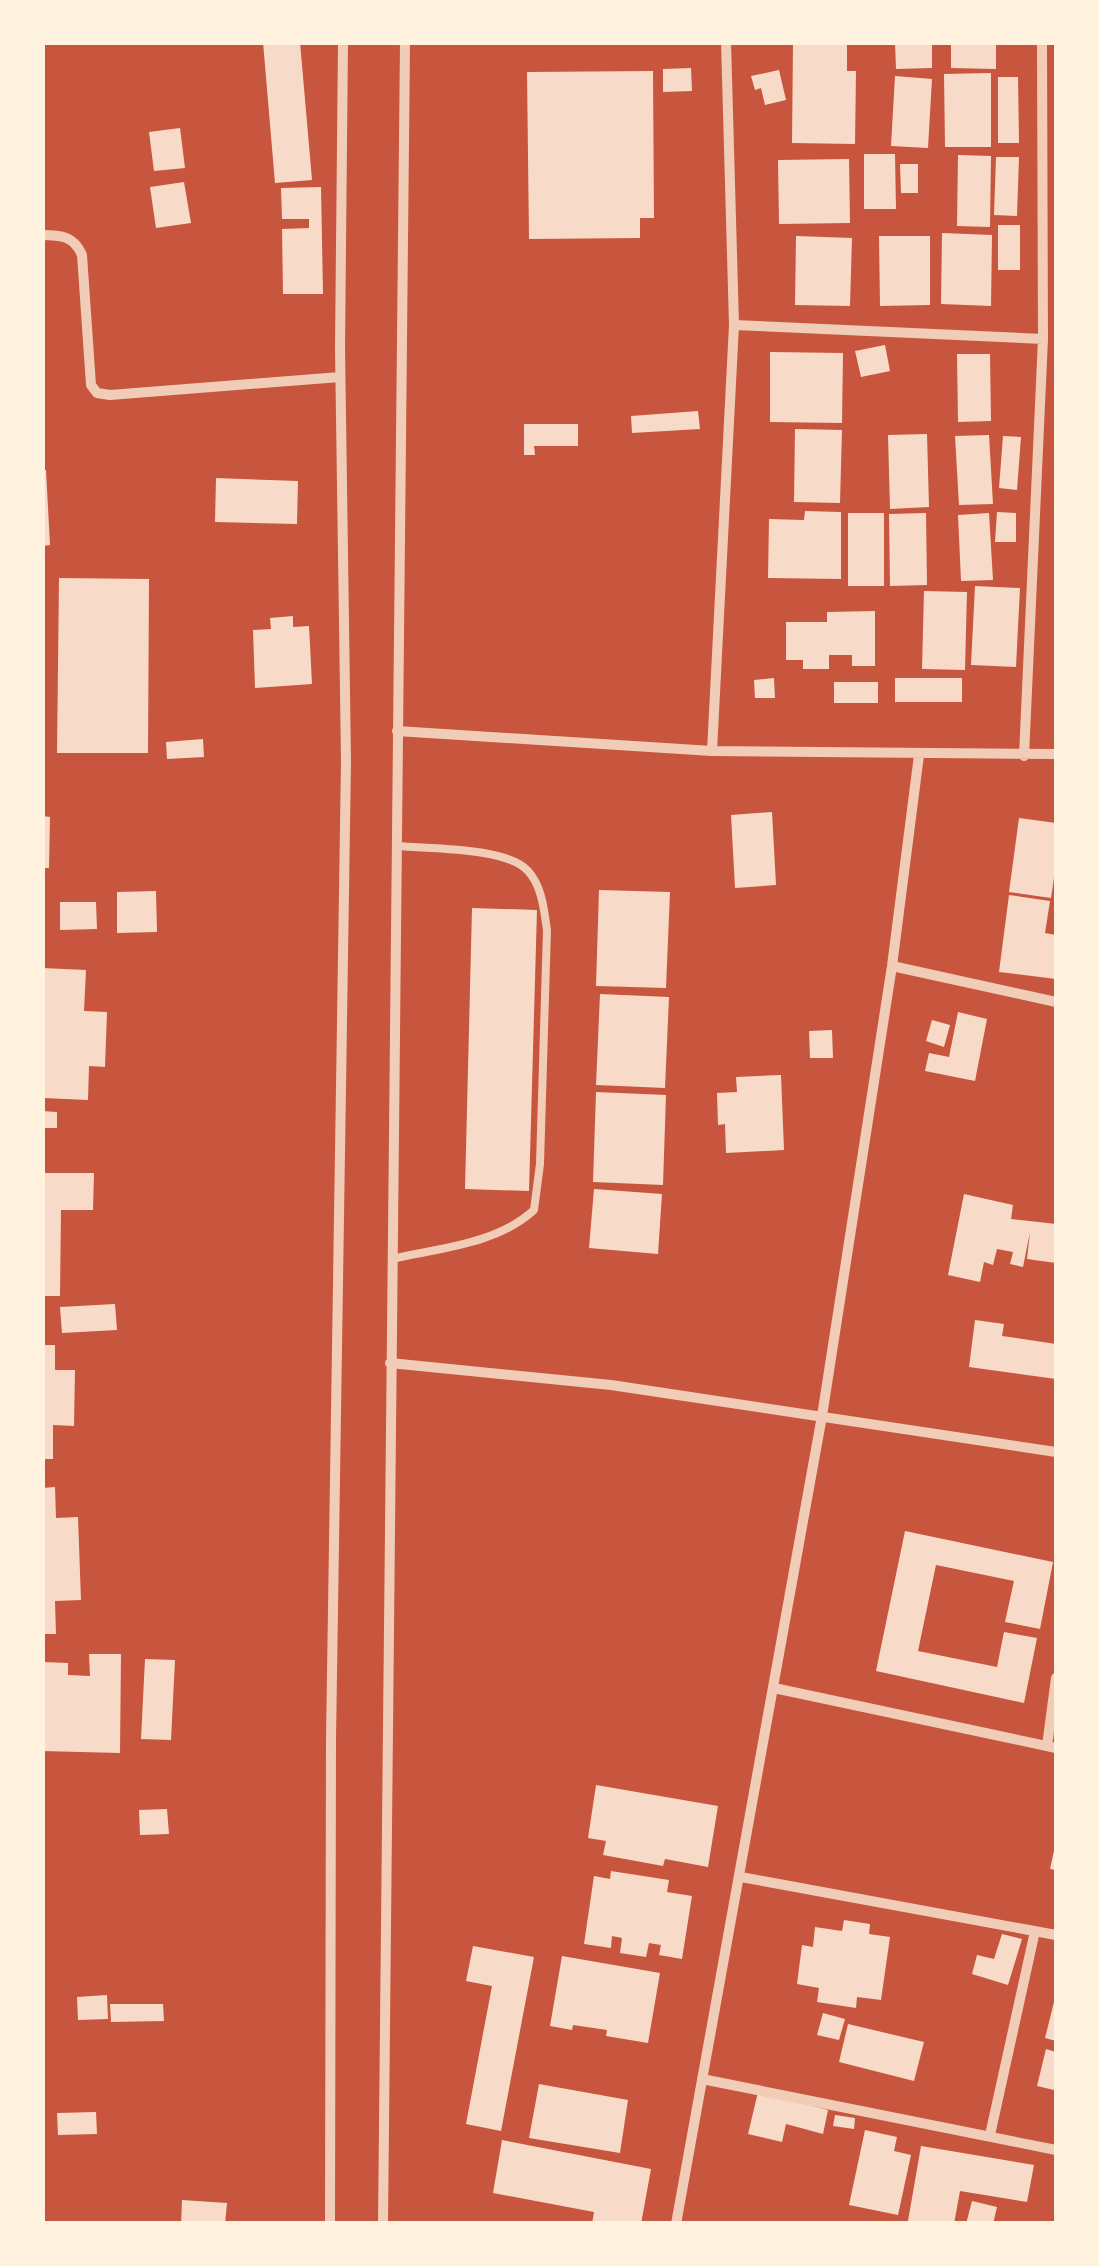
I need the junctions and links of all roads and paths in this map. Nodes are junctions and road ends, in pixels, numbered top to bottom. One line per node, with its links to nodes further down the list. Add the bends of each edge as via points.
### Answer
1 (343, 42): 8 (street)
2 (405, 42): 9 (street)
3 (726, 42): 6 (street)
4 (1042, 42): 7 (street)
5 (42, 235): 8 (street, via 62,236 82,255 90,385 96,393)
6 (734, 325): 7 (street); 10 (street)
7 (1043, 339): 13 (street)
8 (340, 378): 30 (street, via 346,761)
9 (397, 732): 10 (street); 14 (street)
10 (712, 751): 12 (street)
11 (1056, 754): 13 (street)
12 (919, 755): 13 (street); 15 (street)
13 (1024, 756)
14 (398, 846): 17 (street); 17 (lane, via 512,858 530,872 542,896 547,930 534,1210 495,1235)
15 (892, 966): 16 (street); 19 (street)
16 (1056, 1002)
17 (392, 1259): 18 (street)
18 (390, 1362): 19 (street); 31 (street)
19 (822, 1416): 20 (street); 22 (street)
20 (1056, 1452)
21 (1056, 1678): 23 (street)
22 (774, 1688): 23 (street); 24 (street)
23 (1052, 1747)
24 (741, 1877): 25 (street); 27 (street)
25 (1035, 1931): 26 (street); 28 (street)
26 (1056, 1935)
27 (702, 2079): 28 (street); 32 (street)
28 (990, 2135): 29 (street)
29 (1056, 2150)
30 (330, 2224)
31 (383, 2224)
32 (676, 2224)

